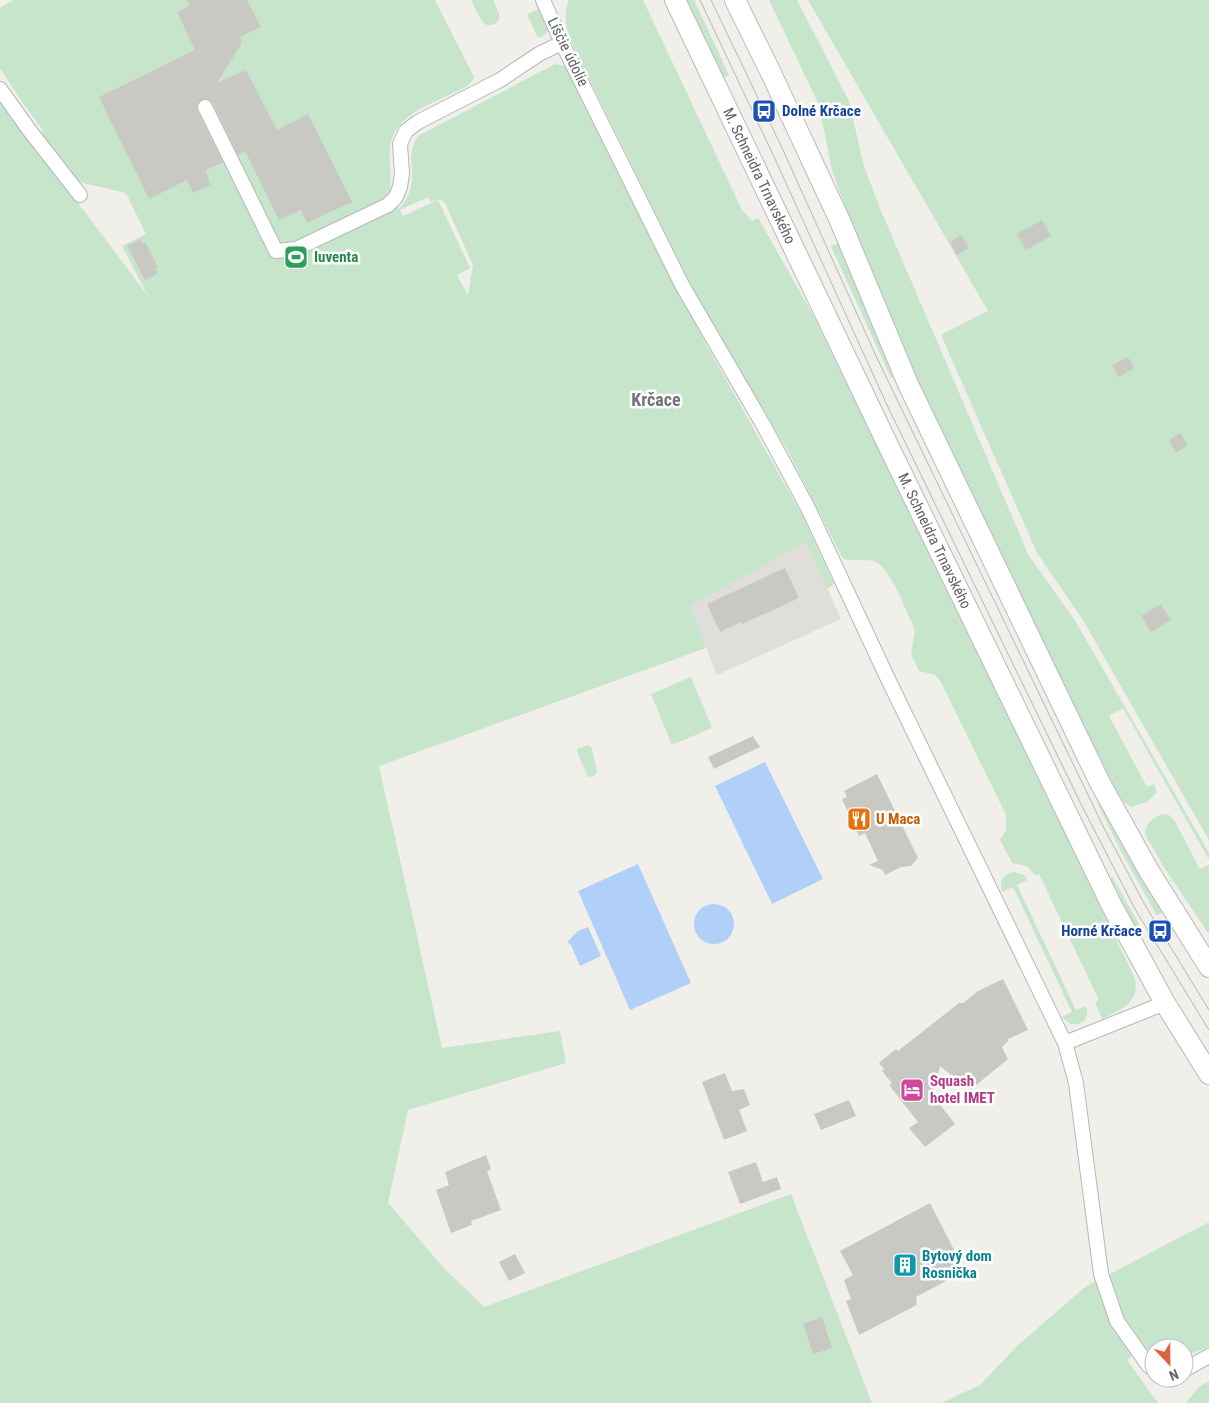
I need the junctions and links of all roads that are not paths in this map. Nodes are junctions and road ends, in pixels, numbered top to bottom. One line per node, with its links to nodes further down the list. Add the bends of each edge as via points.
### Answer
1 (543, 0): 4 (street, Líščie údolie)
2 (676, 0): 9 (main road, M. Schneidra Trnavského, via 1054,787)
3 (735, 0): 8 (main road, via 840,221 922,415 1100,783)
4 (562, 43): 6 (street, via 406,131 400,144 402,174 396,197 388,205 296,249 276,251); 10 (street, Líščie údolie, via 682,285 808,508)
5 (0, 89): 7 (street)
6 (205, 107)
7 (80, 195)
8 (1209, 966)
9 (1165, 1003): 10 (street); 11 (main road, M. Schneidra Trnavského)
10 (1065, 1043): 13 (street, Líščie údolie, via 1076,1083 1101,1274 1117,1321)
11 (1209, 1074)
12 (1209, 1356): 14 (street)
13 (1144, 1359)
14 (1194, 1364)

